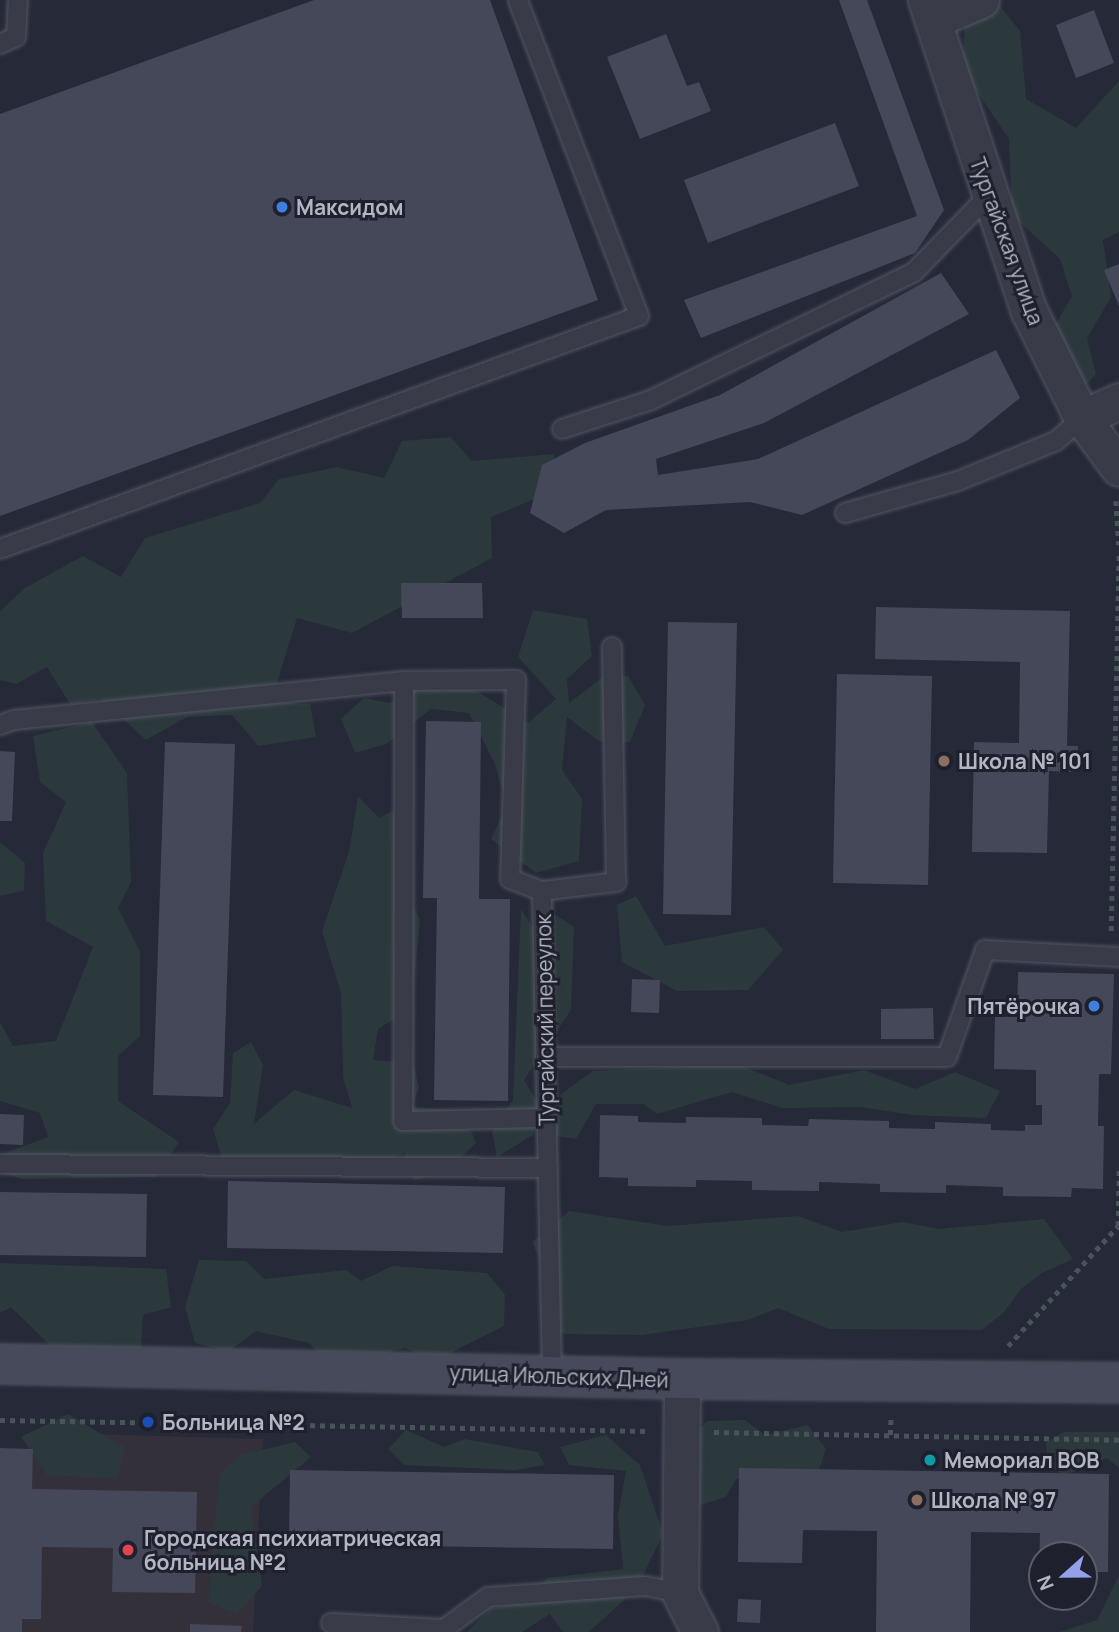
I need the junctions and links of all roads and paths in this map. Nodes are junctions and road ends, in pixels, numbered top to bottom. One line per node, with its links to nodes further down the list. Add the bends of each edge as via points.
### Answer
1 (18, 0): 5 (lane, via 16,37)
2 (518, 0): 12 (lane, via 639,316)
3 (981, 0): 4 (street)
4 (930, 10): 6 (street, Тургайская улица)
5 (0, 44)
6 (989, 195): 8 (street, Тургайская улица, via 1030,311); 9 (lane, via 913,273 651,400)
7 (1119, 401): 8 (street)
8 (1082, 418): 10 (street, Тургайская улица); 11 (lane, via 1056,441 958,481)
9 (562, 429)
10 (1119, 468)
11 (845, 513)
12 (0, 550)
13 (1119, 551): 17 (path)
14 (612, 646): 18 (lane, Тургайский переулок, via 616,882)
15 (404, 681): 16 (lane); 18 (lane, via 516,680 510,879); 21 (lane, via 403,1121)
16 (0, 725)
17 (1118, 759): 19 (path)
18 (542, 891): 20 (lane, Тургайский переулок)
19 (1115, 957): 20 (lane, via 985,950 947,1057)
20 (545, 1057): 21 (lane, Тургайский переулок)
21 (547, 1118): 23 (lane, Тургайский переулок)
22 (0, 1164): 23 (lane)
23 (548, 1168): 27 (lane, Тургайский переулок)
24 (1119, 1169): 25 (path, via 1118,1226)
25 (999, 1355)
26 (0, 1364): 27 (street, улица Июльских Дней)
27 (552, 1374): 28 (street, улица Июльских Дней)
28 (682, 1379): 29 (street, улица Июльских Дней); 31 (street)
29 (1119, 1383)
30 (0, 1420): 31 (path)
31 (682, 1432): 32 (path); 33 (street)
32 (1119, 1440)
33 (680, 1593): 34 (lane, via 645,1586 488,1597 444,1629); 35 (street)
34 (331, 1623)
35 (700, 1632)

